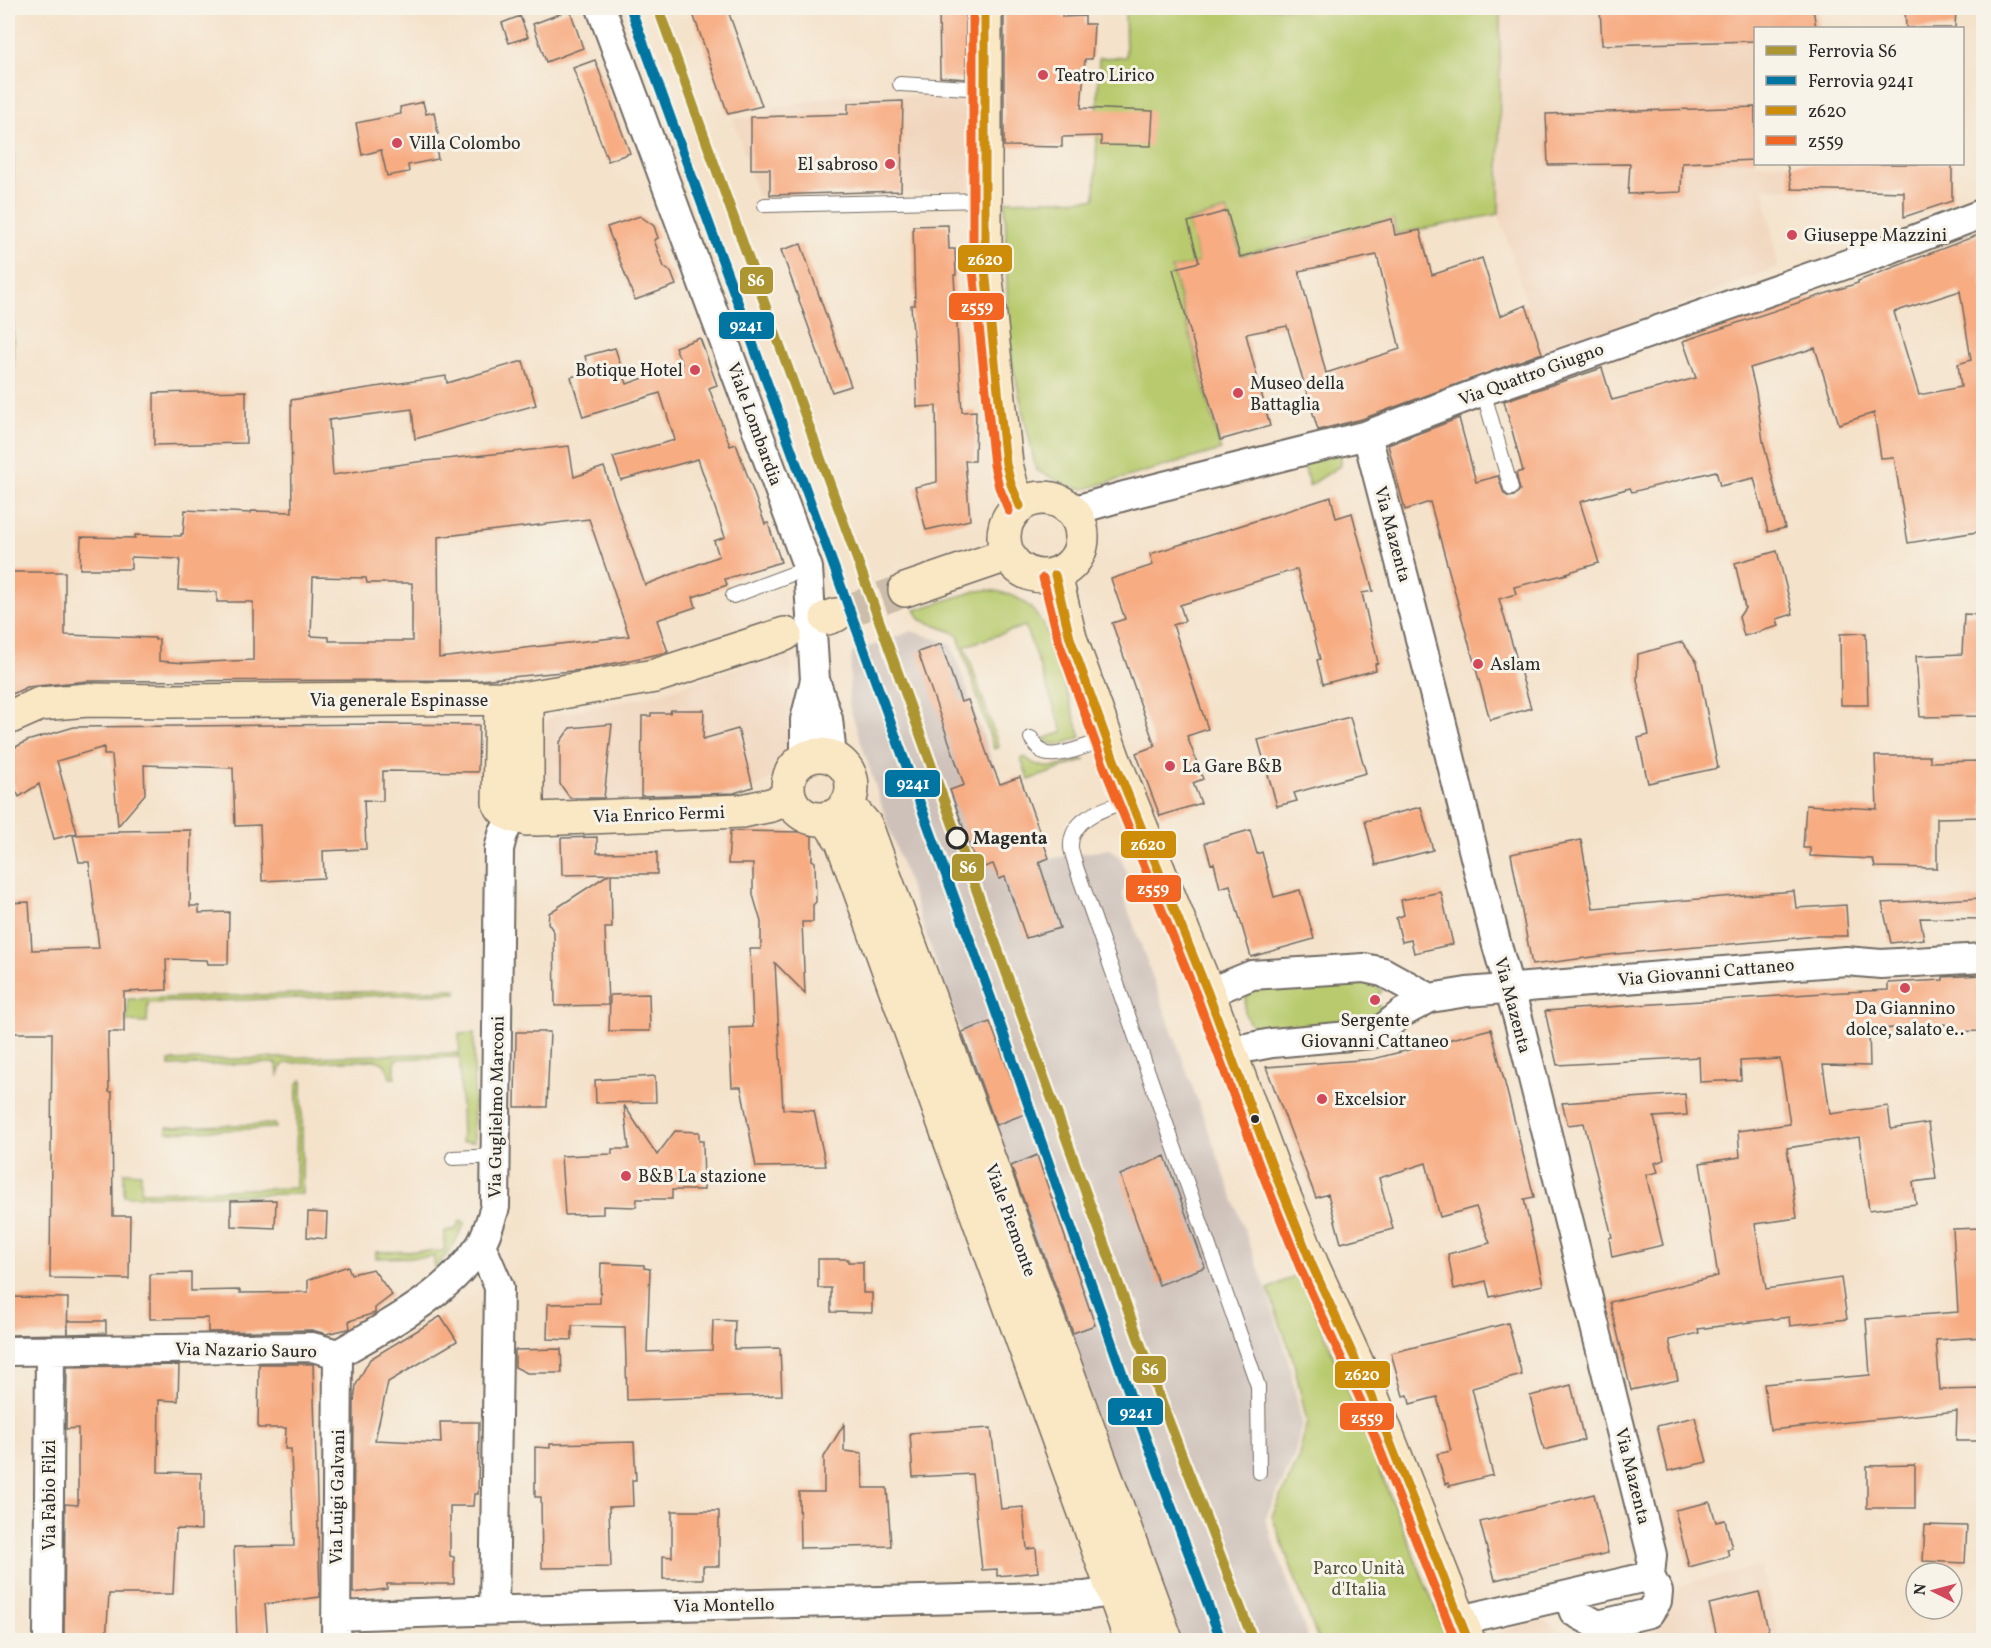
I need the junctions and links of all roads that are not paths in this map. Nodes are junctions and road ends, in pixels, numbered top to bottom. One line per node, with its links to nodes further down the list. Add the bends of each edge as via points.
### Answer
1 (601, 8): 14 (street, Viale Lombardia)
2 (984, 8): 4 (street)
3 (900, 84): 4 (lane)
4 (985, 89): 5 (street)
5 (983, 200): 6 (lane); 11 (street, via 985,270 998,401 1006,464)
6 (765, 205)
7 (1983, 213): 8 (street, Via Quattro Giugno)
8 (1483, 391): 9 (street, Via Quattro Giugno); 10 (lane)
9 (1367, 435): 12 (street, Via Quattro Giugno); 29 (street, Via Mazenta)
10 (1511, 488)
11 (1020, 506): 12 (street, via 1049,498); 13 (street, via 1010,516 1004,531)
12 (1072, 511): 15 (street, via 1081,531 1080,549 1074,561)
13 (1007, 555): 15 (street, via 1029,574); 16 (street)
14 (808, 568): 17 (lane); 23 (street, Viale Lombardia, via 815,680 828,719)
15 (1055, 575): 22 (street, via 1070,638)
16 (905, 590)
17 (734, 596)
18 (785, 634): 19 (street, Via generale Espinasse, via 655,676)
19 (514, 699): 20 (street, Via generale Espinasse, via 88,700 40,704); 27 (street, Via Guglielmo Marconi)
20 (8, 718)
21 (1031, 738): 22 (lane, via 1046,754 1055,755)
22 (1106, 739): 25 (street)
23 (819, 758): 24 (street, via 800,762 791,772); 26 (street, via 843,765 850,777 851,791)
24 (790, 798): 26 (street, via 804,815 819,819); 27 (street, Via Enrico Fermi, via 742,811)
25 (1130, 800): 30 (street); 39 (lane, via 1083,821 1074,832 1071,847 1258,1386)
26 (836, 811): 40 (street, Viale Piemonte, via 866,826); 41 (street, Viale Piemonte, via 842,841)
27 (519, 818): 33 (street, Via Guglielmo Marconi, via 503,834 499,849)
28 (1983, 958): 29 (street, Via Giovanni Cattaneo, via 1881,964 1846,961)
29 (1508, 988): 31 (street, Via Giovanni Cattaneo); 44 (street, Via Mazenta, via 1660,1589 1568,1596)
30 (1208, 993): 31 (street, via 1252,975 1364,968 1383,972); 32 (street)
31 (1430, 998): 32 (street, Via Giovanni Cattaneo, via 1371,1034)
32 (1230, 1051): 44 (street, via 1272,1166 1371,1394)
33 (497, 1156): 34 (lane); 35 (street, Via Guglielmo Marconi, via 495,1207)
34 (453, 1158)
35 (481, 1245): 38 (street, Via Nazario Sauro, via 446,1285); 42 (street, via 499,1287)
36 (50, 1350): 37 (street, Via Nazario Sauro); 38 (street, Via Nazario Sauro, via 312,1347); 45 (street, Via Fabio Filzi)
37 (8, 1351)
38 (338, 1354): 43 (street, Via Luigi Galvani)
39 (1258, 1472)
40 (1143, 1578): 41 (street, Via Montello); 47 (street, Viale Piemonte)
41 (1112, 1589): 42 (street, Via Montello, via 1084,1596); 46 (street, Viale Piemonte)
42 (494, 1610): 43 (street, Via Montello)
43 (336, 1628)
44 (1464, 1630)
45 (48, 1641)
46 (1131, 1641)
47 (1166, 1641)

